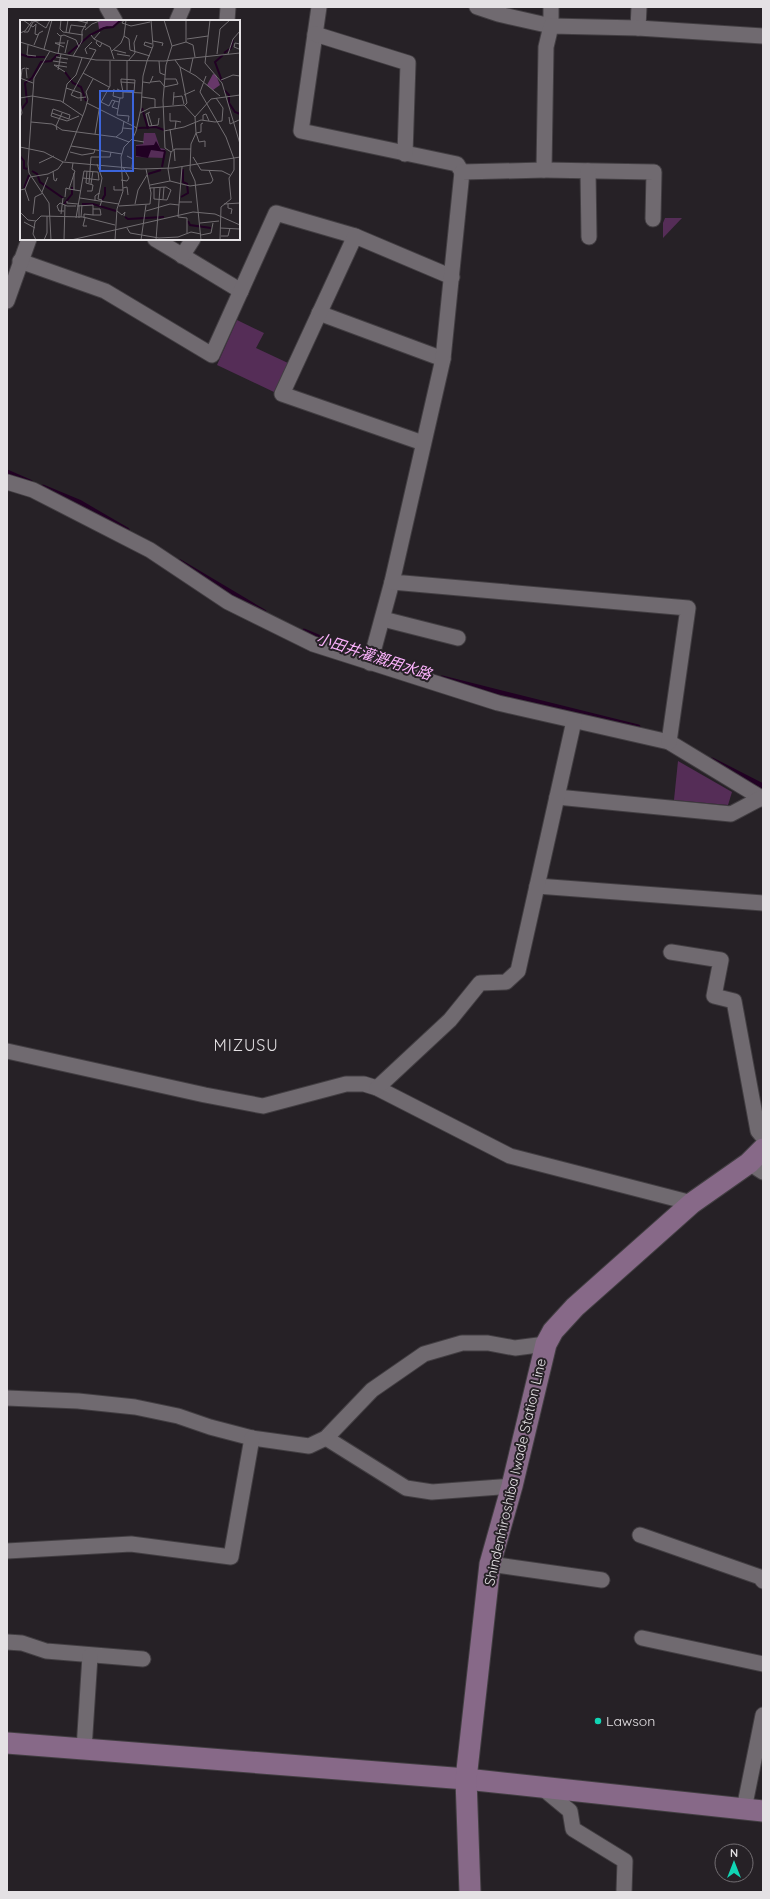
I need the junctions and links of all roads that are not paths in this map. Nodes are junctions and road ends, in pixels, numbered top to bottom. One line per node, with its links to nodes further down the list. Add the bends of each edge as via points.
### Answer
1 (106, 7): 8 (street)
2 (183, 7): 9 (street)
3 (228, 7): 10 (street)
4 (319, 7): 13 (street)
5 (477, 7): 11 (street)
6 (551, 7): 11 (street)
7 (639, 7): 12 (street)
8 (114, 20)
9 (177, 20)
10 (227, 20)
11 (551, 26): 12 (street); 16 (street, via 546,47)
12 (638, 28): 14 (street)
13 (315, 34): 15 (street, via 408,63); 15 (street, via 301,131)
14 (763, 36)
15 (405, 154): 18 (street, via 457,164)
16 (544, 170): 17 (street); 18 (street)
17 (588, 171): 19 (street, via 654,172); 21 (street)
18 (462, 172): 27 (street)
19 (653, 220)
20 (355, 236): 27 (street); 28 (street, via 276,213); 30 (street)
21 (589, 237)
22 (29, 240): 26 (street)
23 (157, 240): 25 (street)
24 (192, 240): 25 (street)
25 (182, 256): 28 (street)
26 (20, 261): 28 (street, via 105,291 212,355); 29 (street)
27 (452, 277): 31 (street)
28 (241, 291)
29 (7, 302)
30 (319, 313): 31 (street); 32 (street, via 282,394)
31 (444, 359): 32 (street)
32 (423, 443): 34 (street)
33 (7, 482): 37 (street, via 33,490 150,550 235,605 313,644)
34 (392, 582): 35 (street); 39 (street, via 688,608)
35 (383, 619): 36 (street); 37 (street)
36 (458, 638)
37 (372, 658): 38 (street, via 498,703)
38 (574, 721): 39 (street); 40 (street)
39 (670, 735): 41 (street)
40 (557, 797): 41 (street, via 731,814); 42 (street)
41 (762, 798)
42 (537, 886): 43 (street); 46 (street, via 518,971 506,982 480,982 450,1020)
43 (763, 903)
44 (671, 952): 47 (street, via 721,960 714,996 734,1002 758,1131)
45 (7, 1051): 46 (street, via 263,1106 346,1084 364,1084)
46 (378, 1088): 49 (street, via 510,1156)
47 (763, 1137)
48 (758, 1161): 49 (main road, Shindenhiroshiba Iwade Station Line)
49 (692, 1203): 50 (main road, Shindenhiroshiba Iwade Station Line, via 575,1307 553,1330)
50 (546, 1344): 53 (street, via 515,1348 488,1343 462,1343 424,1354 372,1390); 54 (main road, Shindenhiroshiba Iwade Station Line)
51 (7, 1398): 52 (street, via 78,1400 135,1407 178,1416)
52 (252, 1438): 53 (street, via 309,1446); 56 (street, via 231,1557 131,1544)
53 (326, 1438): 54 (street, via 406,1488 432,1492)
54 (512, 1486): 57 (main road, Shindenhiroshiba Iwade Station Line)
55 (640, 1535): 59 (street, via 760,1577)
56 (7, 1551)
57 (490, 1564): 58 (street); 68 (main road, Shindenhiroshiba Iwade Station Line)
58 (602, 1580)
59 (763, 1581)
60 (642, 1638): 64 (street)
61 (7, 1642): 62 (street, via 22,1643 46,1651)
62 (90, 1656): 63 (street); 67 (street)
63 (143, 1659)
64 (763, 1664)
65 (763, 1715): 70 (street)
66 (7, 1743): 67 (main road)
67 (84, 1749): 68 (main road)
68 (466, 1779): 69 (main road); 71 (main road, Shindenhiroshiba Iwade Station Line)
69 (541, 1787): 70 (main road); 72 (street, via 570,1811 574,1829 625,1861)
70 (754, 1810)
71 (470, 1892)
72 (624, 1892)

